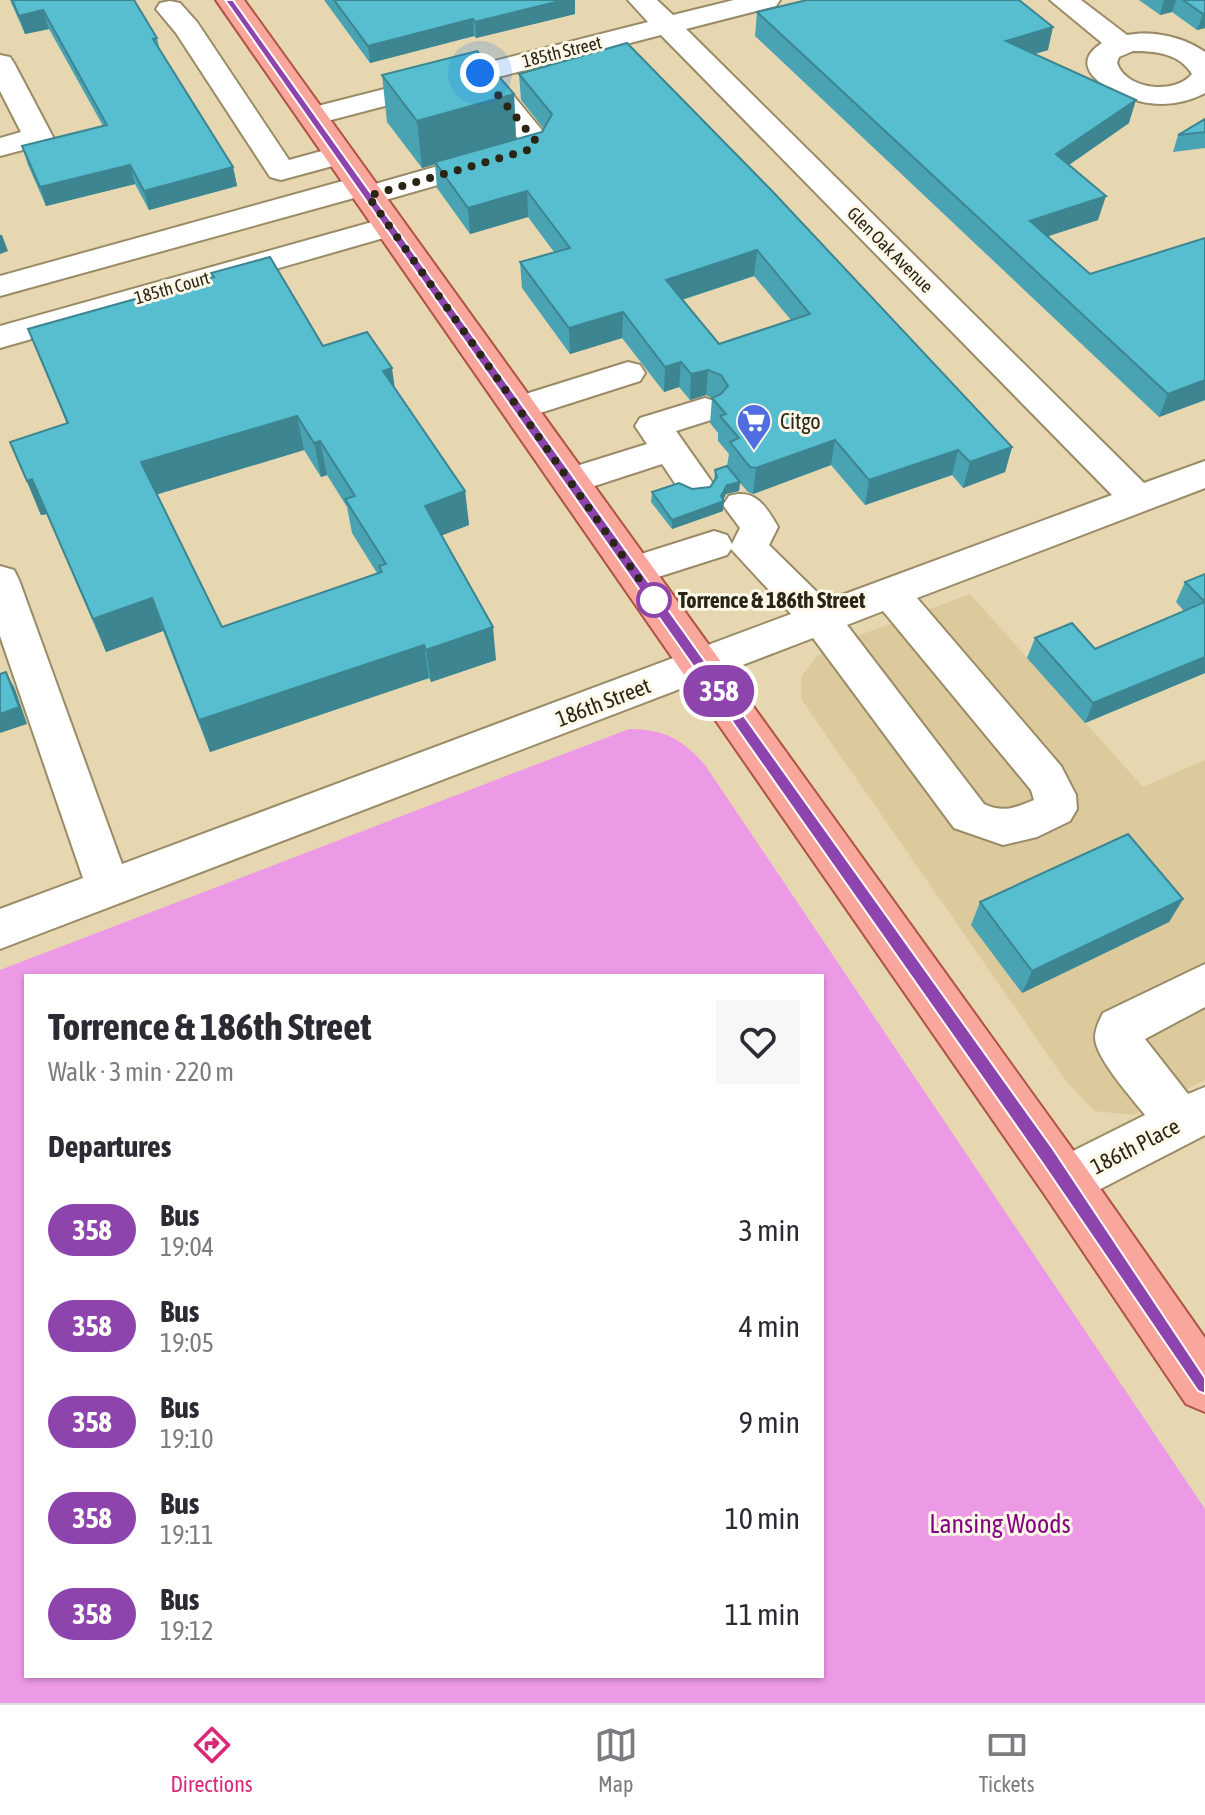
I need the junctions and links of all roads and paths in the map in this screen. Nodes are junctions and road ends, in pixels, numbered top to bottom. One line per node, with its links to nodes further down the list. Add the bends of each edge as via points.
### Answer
1 (230, 0): 11 (main road)
2 (642, 0): 6 (street, Glen Oak Avenue)
3 (766, 0): 6 (street, 185th Street)
4 (1064, 0): 7 (street)
5 (176, 4): 13 (street, via 281,171)
6 (668, 26): 9 (street, 185th Street); 24 (street, Glen Oak Avenue)
7 (1122, 45): 10 (street, via 1170,45 1196,58); 10 (street, via 1104,57 1102,66 1130,90 1181,94 1194,90)
8 (0, 63): 12 (street, via 38,137)
9 (480, 73): 11 (street, 185th Street); 14 (street, via 535,145)
10 (1205, 74)
11 (312, 116): 13 (main road)
12 (0, 147)
13 (340, 155): 14 (main road)
14 (365, 191): 15 (main road); 16 (street)
15 (390, 226): 17 (street, 185th Court); 19 (main road)
16 (0, 286)
17 (0, 337)
18 (628, 373): 19 (street)
19 (518, 408): 23 (main road)
20 (705, 410): 21 (street, via 653,426)
21 (670, 449): 23 (street); 25 (street)
22 (1205, 474): 24 (street, 186th Street)
23 (570, 481): 26 (main road)
24 (1138, 499): 28 (street, 186th Street)
25 (713, 511): 26 (street); 29 (street)
26 (633, 571): 30 (main road)
27 (0, 580): 31 (street)
28 (890, 593): 29 (street, 186th Street); 29 (street, via 1046,778 1055,809 1011,830 969,816)
29 (820, 619): 30 (street, 186th Street)
30 (700, 665): 31 (street, 186th Street); 35 (main road)
31 (109, 888): 32 (street, 186th Street)
32 (0, 929)
33 (1205, 984): 34 (street, via 1120,1028 1119,1042)
34 (1193, 1116): 35 (street, 186th Place)
35 (1065, 1181): 36 (main road)
36 (1205, 1385)

